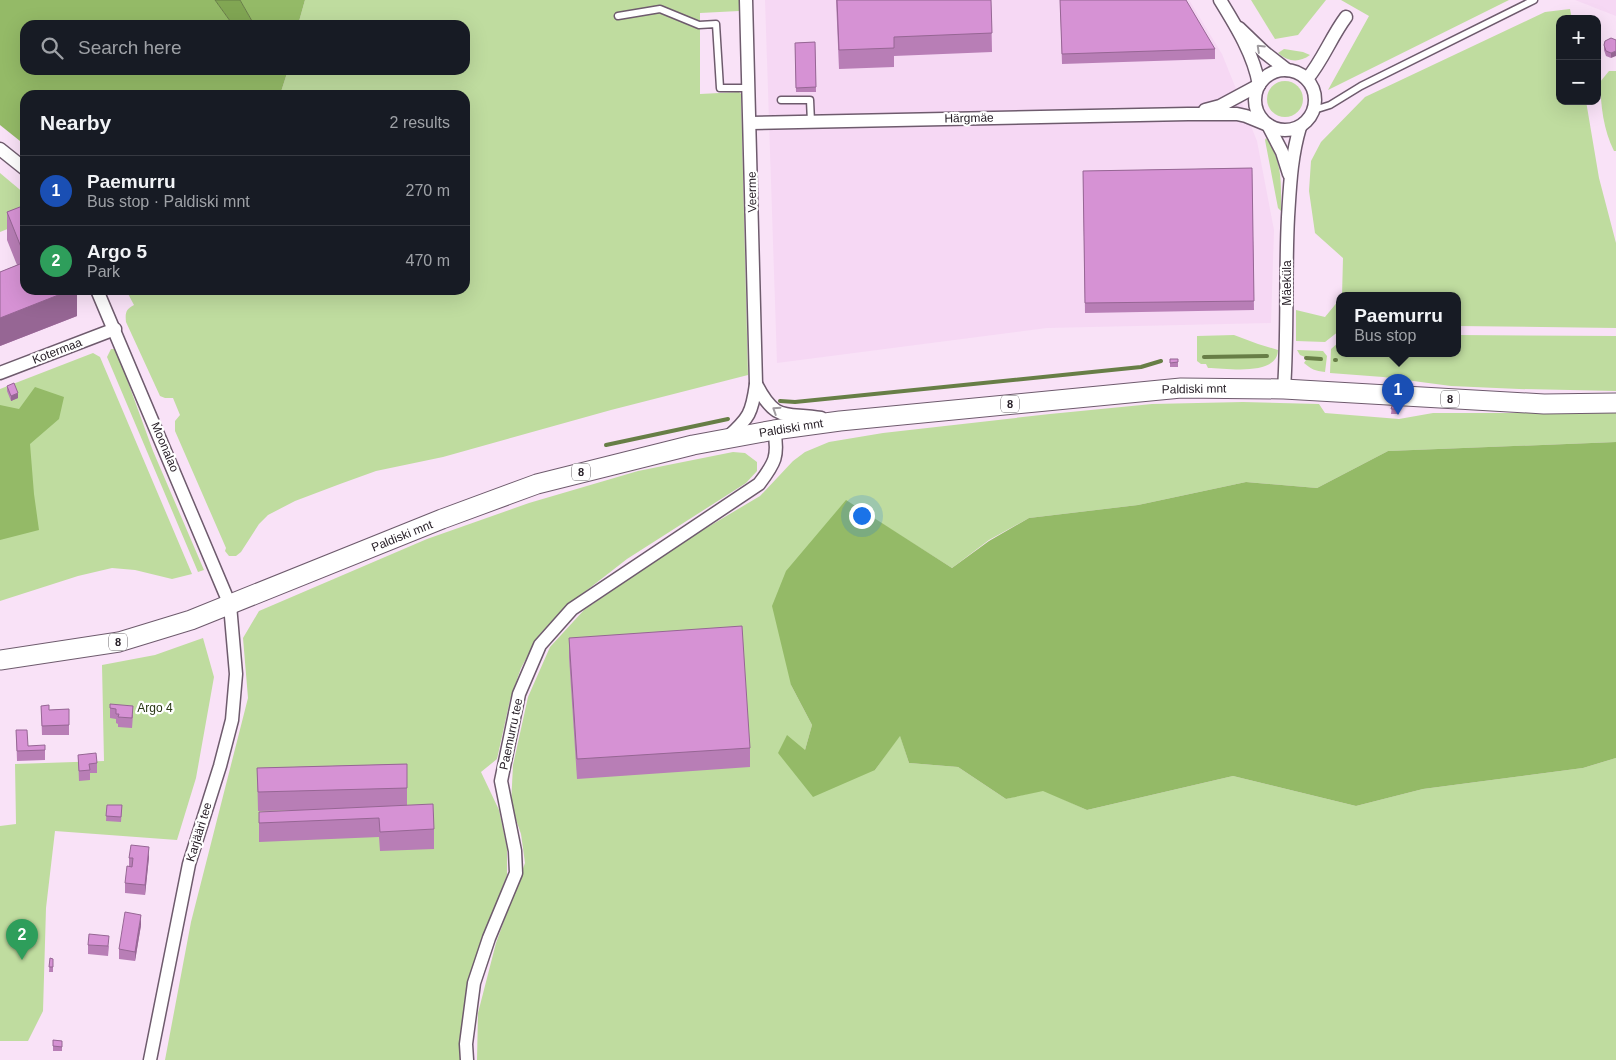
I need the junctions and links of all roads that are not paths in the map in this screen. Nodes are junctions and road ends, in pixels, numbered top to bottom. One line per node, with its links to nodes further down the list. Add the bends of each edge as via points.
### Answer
1 (746, 0): 10 (street, Veerme)
2 (1220, 0): 6 (street)
3 (1534, 0): 12 (lane, via 1361,86 1330,105)
4 (618, 16): 10 (lane, via 660,9 699,25 716,24 720,88)
5 (1346, 17): 8 (street)
6 (1235, 25): 7 (street, one-way to 6); 9 (street, via 1257,72)
7 (1287, 70): 8 (street, via 1298,72); 9 (street, via 1271,73)
8 (1307, 79): 12 (street, via 1316,99)
9 (1259, 85): 13 (street, Härgmäe, via 1220,106); 16 (street, via 1255,95 1256,106)
10 (748, 88): 15 (street, Veerme)
11 (781, 100): 14 (lane, via 810,100)
12 (1314, 110): 17 (street)
13 (1188, 114): 14 (street, Härgmäe); 16 (street, Härgmäe, via 1237,114)
14 (811, 122): 15 (street, Härgmäe)
15 (750, 123): 24 (street, Veerme)
16 (1268, 125): 17 (street, via 1284,130); 20 (street, Mäeküla)
17 (1300, 127): 20 (street, Mäeküla)
18 (0, 149): 19 (street)
19 (20, 165)
20 (1290, 176): 25 (street, Mäeküla)
21 (99, 295): 22 (street, Moonalao)
22 (115, 329): 23 (street, Kotermaa); 30 (street, Moonalao)
23 (0, 373)
24 (756, 384): 27 (street, Veerme, one-way to 24, via 781,414 764,400); 29 (street, Veerme, via 748,418)
25 (1284, 389): 26 (main road, Paldiski mnt / 8, via 1544,404); 27 (main road, Paldiski mnt / 8, via 1181,388)
26 (1616, 404)
27 (840, 421): 28 (main road, Paldiski mnt / 8)
28 (774, 430): 29 (main road, Paldiski mnt / 8); 33 (street, Paemurru tee, via 778,447 773,467 759,484 572,609 540,645 519,694 501,781 515,851 516,873 474,983)
29 (725, 440): 30 (main road, Paldiski mnt / 8, via 684,447 537,484)
30 (230, 605): 31 (main road, Paldiski mnt / 8, via 119,642); 32 (street, Karjääri tee, via 236,674 232,720 188,864)
31 (0, 660)
32 (150, 1060)
33 (467, 1060)

